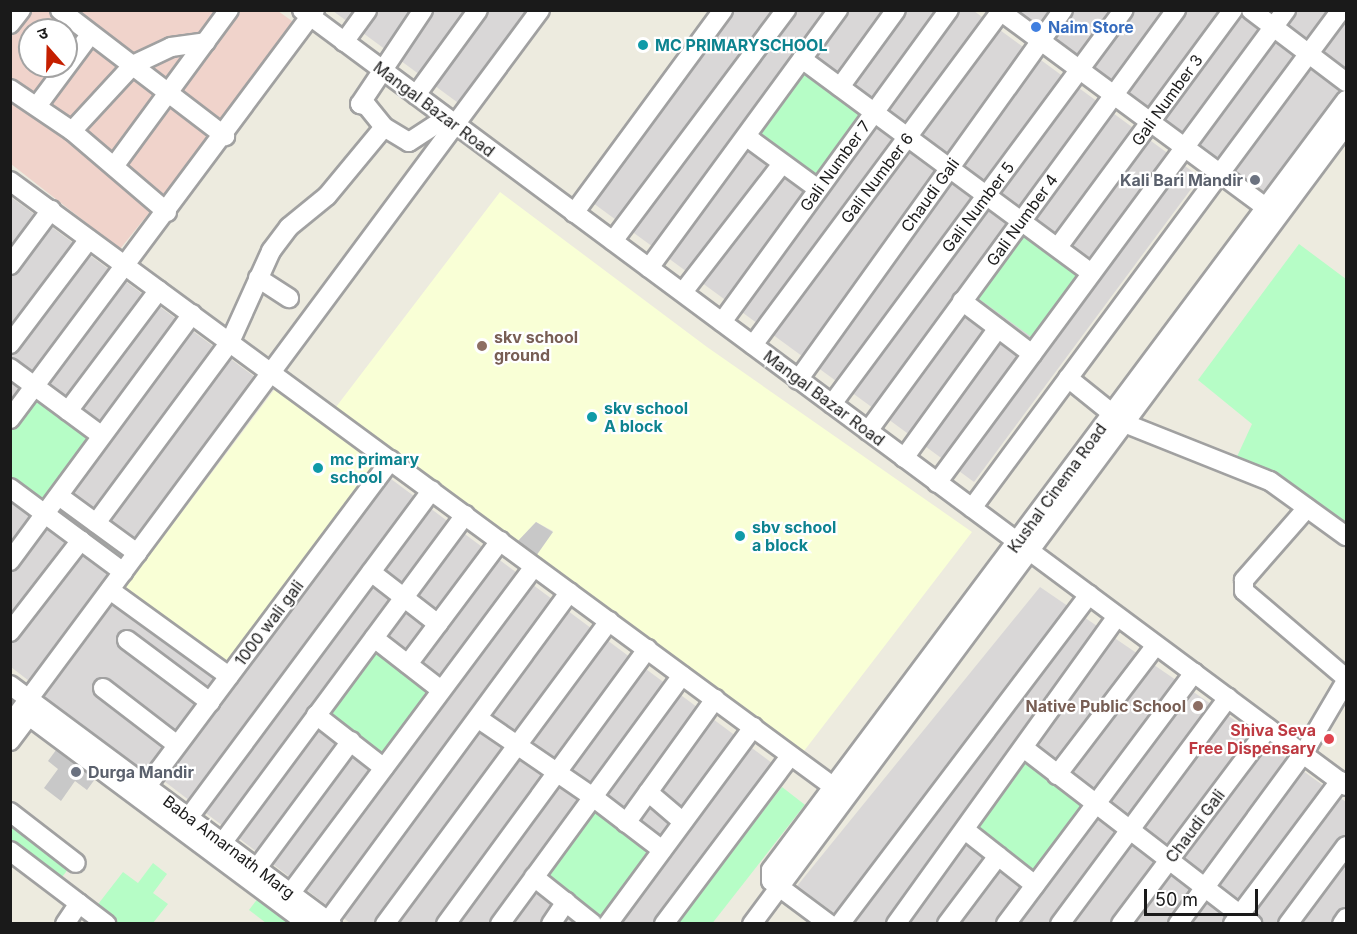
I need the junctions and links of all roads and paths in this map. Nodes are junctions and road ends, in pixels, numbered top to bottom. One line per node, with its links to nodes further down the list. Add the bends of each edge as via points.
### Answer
1 (21, 10): 22 (street)
2 (60, 10): 24 (street)
3 (229, 10): 25 (street)
4 (367, 10): 26 (street)
5 (423, 10): 31 (street)
6 (478, 10): 37 (street)
7 (540, 10): 42 (street)
8 (723, 10): 61 (street)
9 (786, 10): 64 (street)
10 (838, 10): 29 (street)
11 (896, 10): 34 (street)
12 (949, 10): 41 (street, Gali Number 7)
13 (1063, 10): 27 (street, Chaudi Gali)
14 (1124, 10): 32 (street, Gali Number 5)
15 (1176, 10): 38 (street, Gali Number 4)
16 (1233, 10): 43 (street, Gali Number 3)
17 (1251, 10): 23 (street)
18 (1286, 10): 23 (street)
19 (1341, 10): 28 (street)
20 (1001, 11): 27 (street); 48 (street, Gali Number 6)
21 (309, 13): 26 (street, Mangal Bazar Road); 47 (street)
22 (10, 24)
23 (1274, 27): 28 (street); 50 (street)
24 (90, 35): 30 (street); 40 (street)
25 (206, 42): 30 (street, via 171,46); 36 (street)
26 (344, 42): 31 (street, Mangal Bazar Road)
27 (1040, 42): 32 (street); 53 (street, Chaudi Gali)
28 (1309, 54): 33 (street); 54 (street)
29 (802, 59): 34 (street); 49 (street)
30 (133, 65): 36 (street); 46 (street)
31 (380, 69): 37 (street, Mangal Bazar Road); 45 (street, via 360,104 367,106)
32 (1079, 70): 38 (street); 57 (street, Gali Number 5)
33 (1347, 82)
34 (840, 87): 41 (street)
35 (10, 89): 40 (street)
36 (170, 91): 47 (street); 52 (street)
37 (416, 95): 42 (street, Mangal Bazar Road)
38 (1114, 95): 43 (street); 62 (street, Gali Number 4)
39 (1347, 100): 59 (street, Kushal Cinema Road)
40 (37, 106): 46 (street)
41 (874, 112): 48 (street); 56 (street, Gali Number 7)
42 (451, 121): 45 (street, via 409,142); 61 (street, Mangal Bazar Road); 83 (street)
43 (1151, 122): 50 (street); 65 (street, Gali Number 3)
44 (1347, 125): 59 (street, Kushal Cinema Road)
45 (384, 127): 70 (street, via 327,195 289,228 271,251)
46 (72, 131): 52 (street)
47 (225, 136): 60 (street)
48 (908, 136): 53 (street); 80 (street, Gali Number 6)
49 (747, 137): 51 (street); 68 (street)
50 (1185, 147): 54 (street); 69 (street)
51 (783, 164): 56 (street); 72 (street)
52 (115, 165): 60 (street)
53 (949, 168): 57 (street); 85 (street, Chaudi Gali)
54 (1220, 173): 59 (street); 84 (street)
55 (11, 182): 58 (street)
56 (818, 189): 76 (street, Gali Number 7)
57 (987, 195): 62 (street); 88 (street, Gali Number 5)
58 (51, 210): 63 (street); 66 (street)
59 (1271, 211): 90 (street, Kushal Cinema Road)
60 (167, 212): 67 (street)
61 (574, 213): 64 (street, Mangal Bazar Road)
62 (1022, 220): 65 (street); 74 (street, Gali Number 4)
63 (89, 239): 67 (street); 79 (street)
64 (613, 241): 68 (street, Mangal Bazar Road)
65 (1058, 247): 69 (street)
66 (10, 265)
67 (125, 265): 71 (street); 86 (street)
68 (649, 268): 72 (street, Mangal Bazar Road)
69 (1091, 273): 81 (street)
70 (258, 278): 73 (street); 78 (street)
71 (159, 290): 75 (street); 89 (street)
72 (683, 292): 76 (street, Mangal Bazar Road)
73 (289, 298)
74 (962, 300): 77 (street); 92 (street, Gali Number 4)
75 (192, 315): 78 (street); 93 (street)
76 (722, 322): 80 (street, Mangal Bazar Road)
77 (998, 328): 81 (street); 94 (street)
78 (230, 342): 83 (street); 104 (street)
79 (10, 344)
80 (753, 345): 85 (street, Mangal Bazar Road)
81 (1032, 354): 96 (street)
82 (10, 368): 86 (street)
83 (271, 372): 95 (street); 109 (street)
84 (1068, 378): 90 (street); 100 (street)
85 (798, 380): 88 (street, Mangal Bazar Road)
86 (35, 386): 87 (street); 89 (street)
87 (16, 399): 91 (street)
88 (832, 404): 92 (street, Mangal Bazar Road)
89 (68, 411): 93 (street)
90 (1118, 418): 101 (street, via 1270,481); 108 (street, Kushal Cinema Road)
91 (10, 419)
92 (868, 431): 94 (street, Mangal Bazar Road)
93 (102, 436): 99 (street)
94 (904, 458): 96 (street, Mangal Bazar Road)
95 (391, 460): 98 (street); 129 (street, 1000 wali gali)
96 (938, 483): 100 (street, Mangal Bazar Road)
97 (11, 489): 102 (street)
98 (432, 490): 103 (street); 113 (street)
99 (59, 496): 102 (street); 104 (street)
100 (972, 508): 108 (street, Mangal Bazar Road)
101 (1307, 508): 105 (street); 130 (street, via 1244,580 1244,591)
102 (46, 514): 106 (street); 110 (street)
103 (465, 515): 107 (street); 117 (street)
104 (96, 523): 109 (street)
105 (1347, 536)
106 (81, 540): 112 (street); 121 (street)
107 (500, 541): 111 (street); 120 (street)
108 (1024, 546): 116 (street, Mangal Bazar Road); 156 (street, Kushal Cinema Road)
109 (137, 553): 112 (street)
110 (10, 561)
111 (534, 567): 115 (street); 133 (street)
112 (123, 572): 114 (street)
113 (371, 572): 117 (street); 161 (street)
114 (110, 590): 129 (street); 135 (street)
115 (570, 592): 119 (street); 139 (street)
116 (1089, 595): 118 (street, Mangal Bazar Road); 196 (street)
117 (404, 597): 120 (street); 122 (street)
118 (1117, 617): 124 (street, Mangal Bazar Road); 147 (street)
119 (609, 621): 125 (street); 146 (street)
120 (438, 624): 126 (street)
121 (10, 632)
122 (374, 638): 126 (street); 138 (street)
123 (127, 640): 137 (street)
124 (1156, 645): 127 (street, Mangal Bazar Road); 153 (street)
125 (647, 649): 128 (street); 152 (street)
126 (408, 664): 133 (street)
127 (1194, 673): 134 (street, Mangal Bazar Road); 159 (street)
128 (682, 675): 136 (street); 158 (street)
129 (229, 676): 137 (street, 1000 wali gali)
130 (1347, 679): 149 (street)
131 (10, 685): 135 (street, Baba Amarnath Marg)
132 (103, 688): 145 (street)
133 (441, 690): 151 (street)
134 (1228, 698): 142 (street, Mangal Bazar Road); 165 (street)
135 (29, 699): 140 (street); 148 (street, Baba Amarnath Marg)
136 (715, 699): 141 (street); 157 (street)
137 (210, 702): 145 (street, 1000 wali gali)
138 (316, 715): 144 (street); 166 (street)
139 (479, 719): 146 (street); 183 (street)
140 (10, 724)
141 (753, 727): 150 (street); 162 (street)
142 (1268, 728): 149 (street, Mangal Bazar Road); 171 (street, Chaudi Gali)
143 (10, 741): 148 (street, via 29,716)
144 (351, 741): 151 (street); 173 (street)
145 (177, 745): 155 (street, 1000 wali gali)
146 (516, 746): 152 (street); 187 (street)
147 (1025, 749): 153 (street); 164 (street)
148 (90, 753): 155 (street, Baba Amarnath Marg); 186 (street)
149 (1303, 754): 154 (street, Mangal Bazar Road); 177 (street)
150 (790, 756): 156 (street); 193 (street)
151 (384, 768): 178 (street)
152 (556, 772): 158 (street); 188 (street)
153 (1057, 775): 159 (street)
154 (1345, 784): 182 (street)
155 (147, 786): 161 (street, Baba Amarnath Marg)
156 (840, 791): 175 (street, Kushal Cinema Road)
157 (648, 792): 162 (street); 163 (street)
158 (593, 797): 163 (street); 174 (street)
159 (1094, 805): 165 (street); 176 (street)
160 (10, 812): 172 (street)
161 (189, 818): 166 (street, Baba Amarnath Marg)
162 (683, 822): 168 (street)
163 (626, 823): 168 (street)
164 (965, 830): 170 (street); 197 (street)
165 (1129, 831): 171 (street); 200 (street)
166 (222, 842): 173 (street, Baba Amarnath Marg)
167 (1347, 846): 203 (street)
168 (662, 850): 192 (street)
169 (10, 851): 180 (street)
170 (998, 856): 176 (street); 198 (street)
171 (1168, 861): 177 (street); 201 (street, Chaudi Gali)
172 (76, 863)
173 (257, 868): 178 (street, Baba Amarnath Marg)
174 (534, 877): 179 (street); 189 (street)
175 (774, 881): 194 (street, Kushal Cinema Road); 195 (street)
176 (1035, 885): 199 (street)
177 (1204, 888): 182 (street); 202 (street)
178 (291, 894): 183 (street, Baba Amarnath Marg)
179 (566, 902): 190 (street); 191 (street)
180 (79, 903): 184 (street); 185 (street)
181 (1347, 918): 204 (street)
182 (1242, 921)
183 (330, 922)
184 (65, 924)
185 (106, 924)
186 (308, 924)
187 (385, 924)
188 (446, 924)
189 (500, 924)
190 (550, 924)
191 (593, 924)
192 (608, 924)
193 (664, 924)
194 (752, 924)
195 (829, 924)
196 (840, 924)
197 (896, 924)
198 (947, 924)
199 (1006, 924)
200 (1060, 924)
201 (1122, 924)
202 (1178, 924)
203 (1288, 924)
204 (1342, 924)

